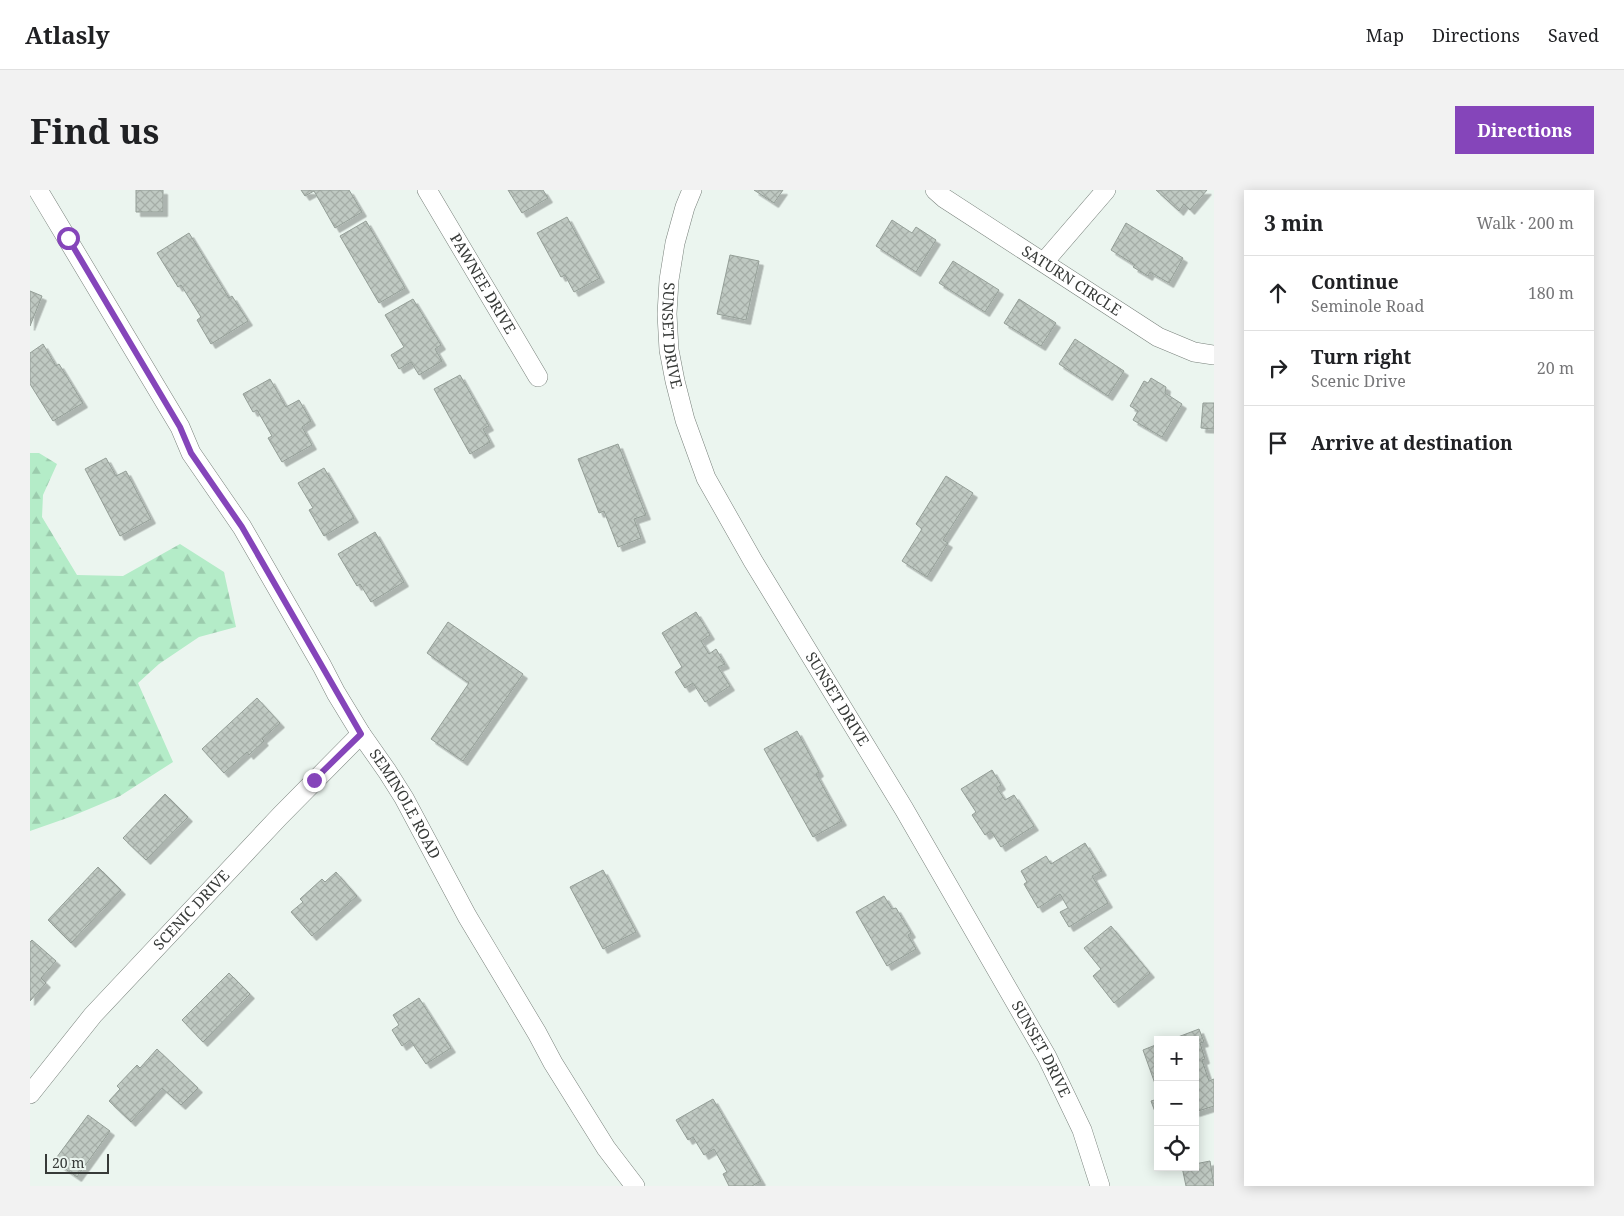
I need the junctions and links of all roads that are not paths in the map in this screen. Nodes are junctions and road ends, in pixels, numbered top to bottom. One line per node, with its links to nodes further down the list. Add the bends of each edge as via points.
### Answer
1 (38, 190): 9 (street, SEMINOLE ROAD, via 180,427 191,453 250,541)
2 (427, 190): 8 (street, PAWNEE DRIVE)
3 (692, 190): 12 (street, SUNSET DRIVE, via 675,243 667,314 675,382 706,478 752,561 904,809 1047,1057 1082,1130)
4 (935, 190): 6 (street, SATURN CIRCLE)
5 (1106, 190): 6 (street)
6 (1044, 262): 7 (street, SATURN CIRCLE, via 1158,337 1194,352)
7 (1214, 355)
8 (538, 377)
9 (361, 734): 10 (street, SCENIC DRIVE, via 93,1015); 11 (street, SEMINOLE ROAD, via 404,798 467,916 553,1063 606,1148)
10 (30, 1094)
11 (635, 1186)
12 (1100, 1186)

